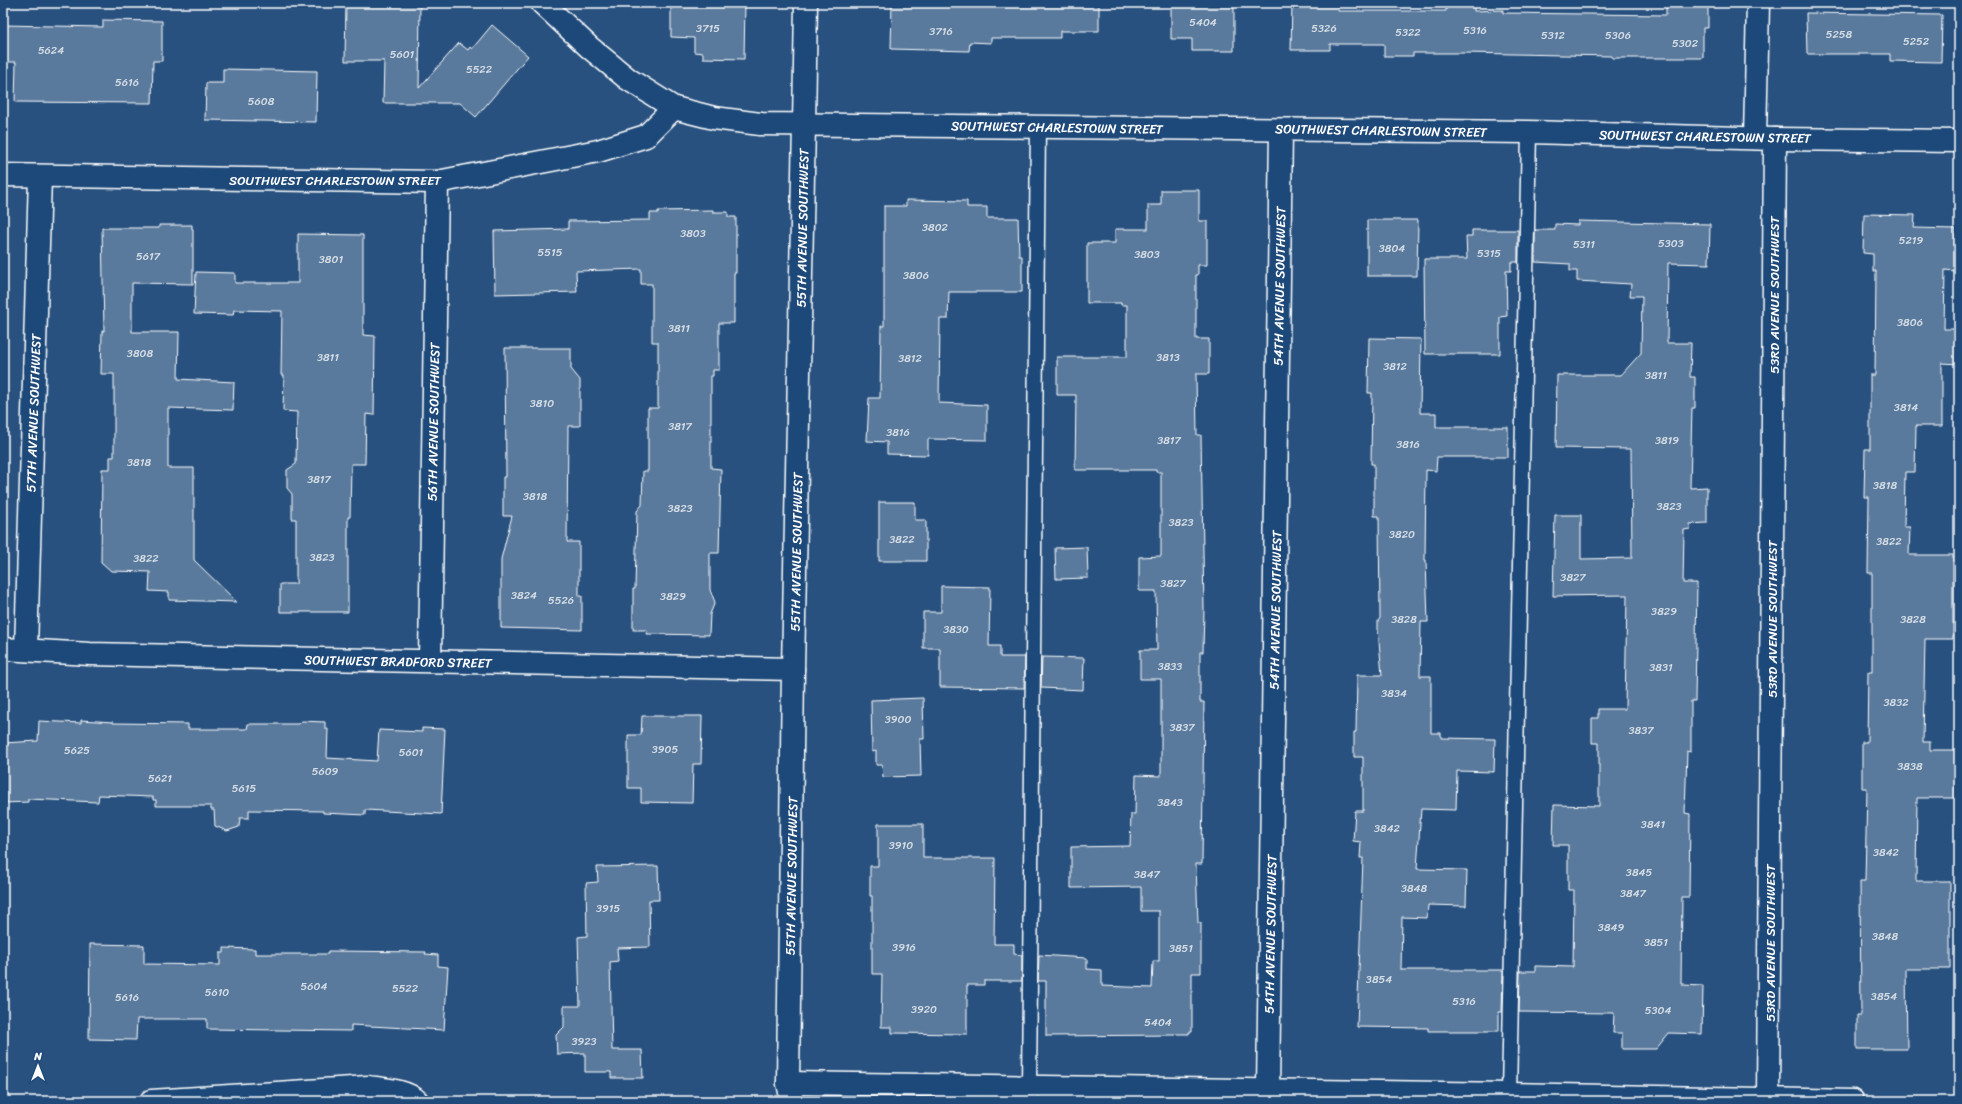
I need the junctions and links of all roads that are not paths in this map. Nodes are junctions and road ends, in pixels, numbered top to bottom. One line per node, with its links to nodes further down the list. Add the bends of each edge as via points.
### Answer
1 (542, 3): 4 (street, SOUTHWEST CHARLESTOWN STREET, via 628,79)
2 (806, 3): 5 (street, 55TH AVENUE SOUTHWEST)
3 (1758, 3): 9 (street, 53RD AVENUE SOUTHWEST)
4 (674, 108): 5 (street, SOUTHWEST CHARLESTOWN STREET, via 714,118 755,124); 13 (street, SOUTHWEST CHARLESTOWN STREET, via 646,136 605,149)
5 (804, 125): 6 (street, SOUTHWEST CHARLESTOWN STREET); 17 (street, 55TH AVENUE SOUTHWEST)
6 (1038, 126): 7 (street, SOUTHWEST CHARLESTOWN STREET); 18 (lane)
7 (1281, 130): 8 (street, SOUTHWEST CHARLESTOWN STREET); 19 (street, 54TH AVENUE SOUTHWEST)
8 (1528, 132): 9 (street, SOUTHWEST CHARLESTOWN STREET); 21 (lane)
9 (1765, 138): 10 (street, SOUTHWEST CHARLESTOWN STREET); 24 (street, 53RD AVENUE SOUTHWEST)
10 (1959, 140)
11 (3, 175): 12 (street, SOUTHWEST CHARLESTOWN STREET)
12 (40, 177): 13 (street, SOUTHWEST CHARLESTOWN STREET); 15 (street, 57TH AVENUE SOUTHWEST)
13 (437, 182): 16 (street, 56TH AVENUE SOUTHWEST)
14 (3, 649): 15 (street, SOUTHWEST BRADFORD STREET)
15 (26, 650): 16 (street, SOUTHWEST BRADFORD STREET, via 90,654)
16 (430, 661): 17 (street, SOUTHWEST BRADFORD STREET)
17 (793, 669): 20 (street, 55TH AVENUE SOUTHWEST)
18 (1029, 1087): 20 (street); 22 (street)
19 (1268, 1090): 21 (street); 22 (street)
20 (790, 1092)
21 (1509, 1094): 23 (street)
22 (1184, 1095)
23 (1565, 1098): 24 (street)
24 (1768, 1099): 27 (street)
25 (151, 1101): 26 (street, via 368,1087 413,1097)
26 (416, 1101)
27 (1853, 1101)

